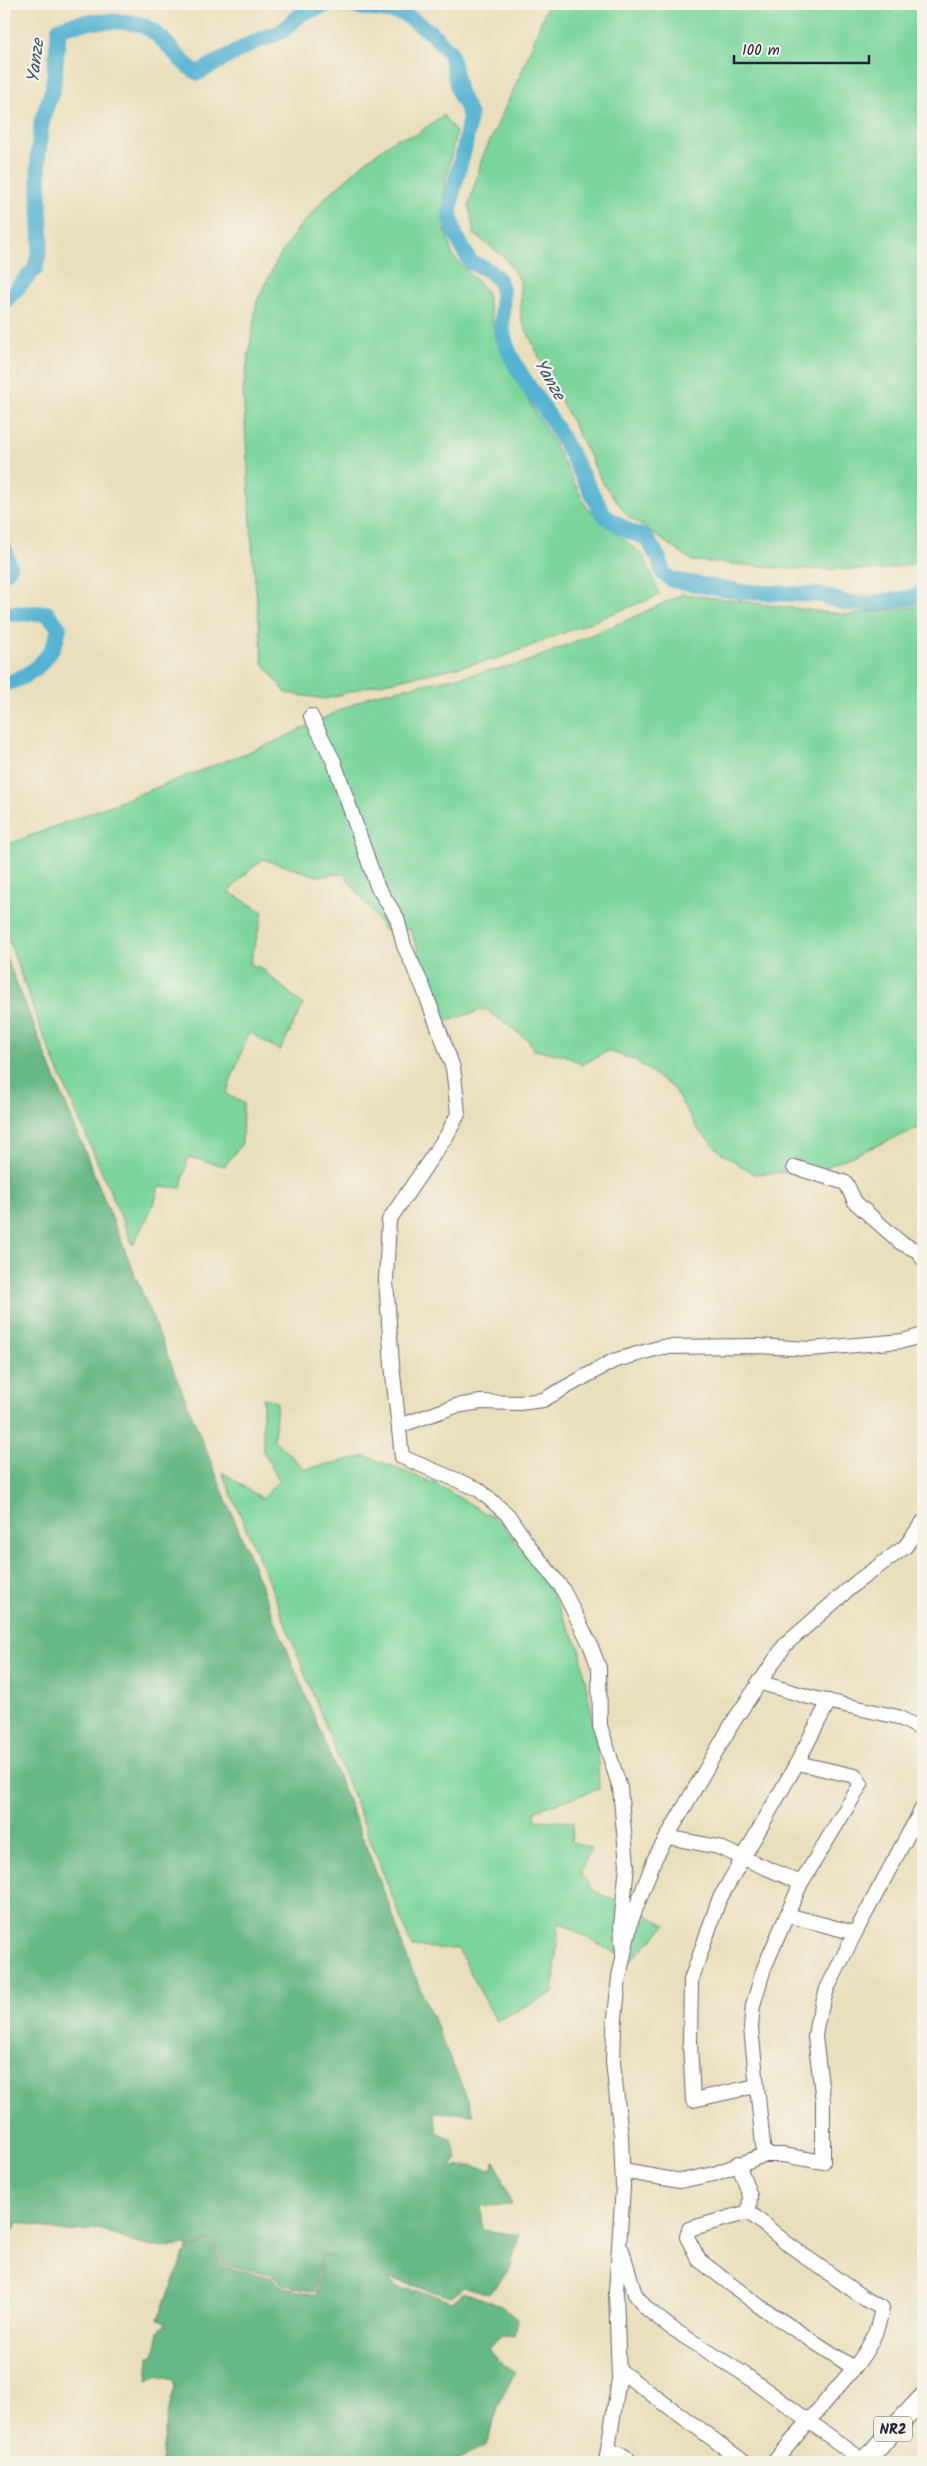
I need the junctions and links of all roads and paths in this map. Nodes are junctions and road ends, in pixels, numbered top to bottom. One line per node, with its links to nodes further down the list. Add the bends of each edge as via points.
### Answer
1 (311, 716): 5 (street, via 334,762 377,886 397,918 404,946 441,1035 455,1084 458,1114 389,1220 386,1280)
2 (794, 1167): 3 (street, via 846,1183 856,1202 901,1243 918,1251)
3 (923, 1258)
4 (923, 1335): 5 (street, via 903,1341 810,1349 662,1347 613,1361 543,1400 456,1406)
5 (398, 1426): 17 (street, via 402,1457 478,1489 508,1515 562,1588 590,1644 599,1668 600,1726 620,1788 627,1865 621,1926)
6 (923, 1522): 7 (street, via 905,1547 852,1586 785,1645)
7 (758, 1682): 8 (street); 12 (street)
8 (829, 1702): 9 (street, via 898,1717); 10 (street)
9 (923, 1730)
10 (797, 1763): 13 (street); 14 (street, via 855,1776 860,1784)
11 (923, 1808): 16 (street)
12 (667, 1837): 13 (street, via 718,1846); 17 (street, via 641,1891)
13 (742, 1856): 14 (street); 18 (street, via 718,1900 690,1980 693,2100)
14 (800, 1883): 15 (street)
15 (787, 1915): 16 (street); 18 (street, via 764,1968 753,2005 750,2028)
16 (855, 1933): 19 (street, via 827,1989 815,2037 823,2101 823,2162)
17 (623, 1954): 21 (street, via 616,2002 613,2062)
18 (756, 2086): 19 (street)
19 (764, 2155): 20 (street)
20 (738, 2163): 21 (street, via 714,2174 680,2180); 22 (street, via 750,2196)
21 (623, 2171): 23 (street)
22 (749, 2212): 24 (street, via 785,2242 882,2308 879,2329); 24 (street, via 689,2229 687,2237 699,2260 759,2306)
23 (618, 2238): 25 (street); 27 (street, via 634,2294 647,2310)
24 (854, 2368): 27 (street)
25 (619, 2370): 28 (street); 30 (street)
26 (923, 2398): 32 (highway, NR2)
27 (808, 2421): 31 (street); 32 (street)
28 (608, 2456): 29 (street, via 624,2456)
29 (631, 2462)
30 (744, 2462)
31 (774, 2462)
32 (865, 2462)

